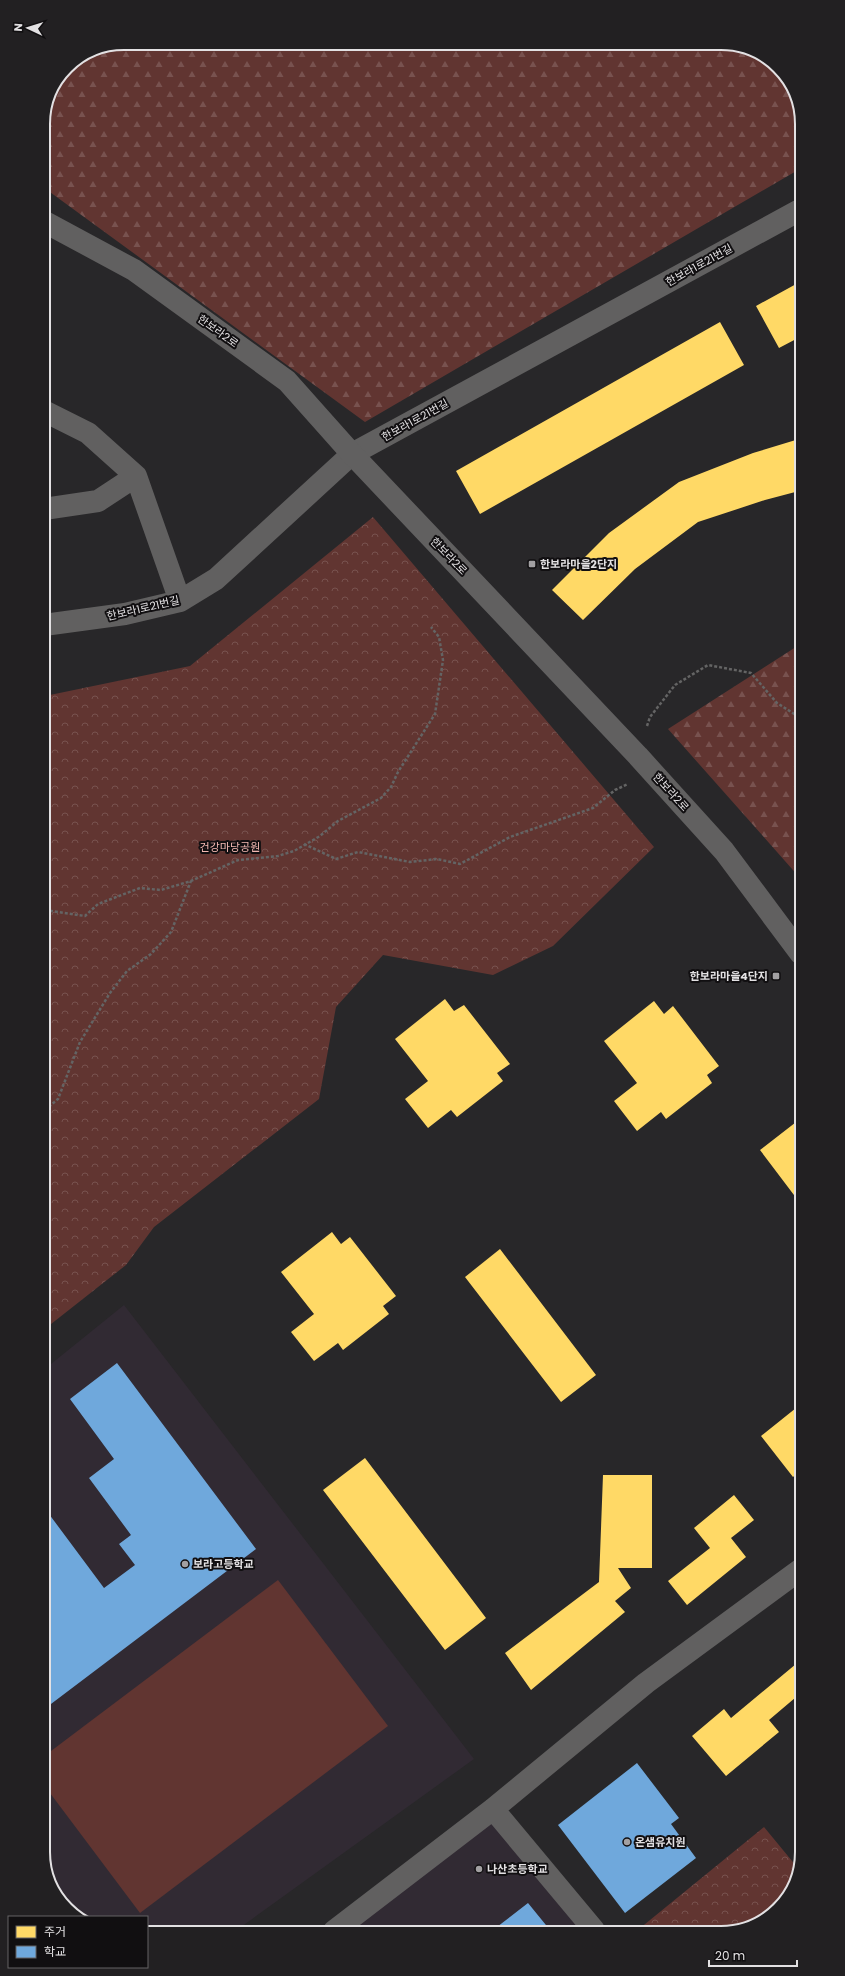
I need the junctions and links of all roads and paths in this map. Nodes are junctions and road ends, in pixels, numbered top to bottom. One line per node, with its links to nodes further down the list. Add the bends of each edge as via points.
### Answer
1 (795, 213): 4 (street, 한보라1로21번길)
2 (50, 225): 4 (street, 한보라2로, via 134,270 287,381)
3 (50, 414): 5 (street, via 88,433)
4 (352, 454): 7 (street, 한보라1로21번길, via 216,579); 11 (street, 한보라2로)
5 (136, 476): 6 (street, via 98,501); 7 (street)
6 (50, 508)
7 (180, 601): 8 (street, 한보라1로21번길, via 125,614)
8 (50, 623)
9 (432, 627): 12 (path, via 439,637 443,660 435,714 382,798)
10 (795, 715): 11 (path, via 776,703 751,673 708,665 675,685 650,717)
11 (638, 756): 12 (path, via 630,783 615,790 592,808 510,837 460,864 437,859 410,862 358,852 336,859); 15 (street, 한보라2로, via 724,851)
12 (304, 844): 13 (path, via 294,851 278,856 238,860)
13 (191, 881): 14 (path, via 161,890 140,888 98,904 85,916); 16 (path, via 171,932 151,954 127,970 110,993 80,1042 58,1099)
14 (50, 911)
15 (795, 946)
16 (50, 1106)
17 (795, 1573): 18 (street, via 646,1683)
18 (493, 1809): 19 (street); 20 (street)
19 (341, 1926)
20 (591, 1926)

